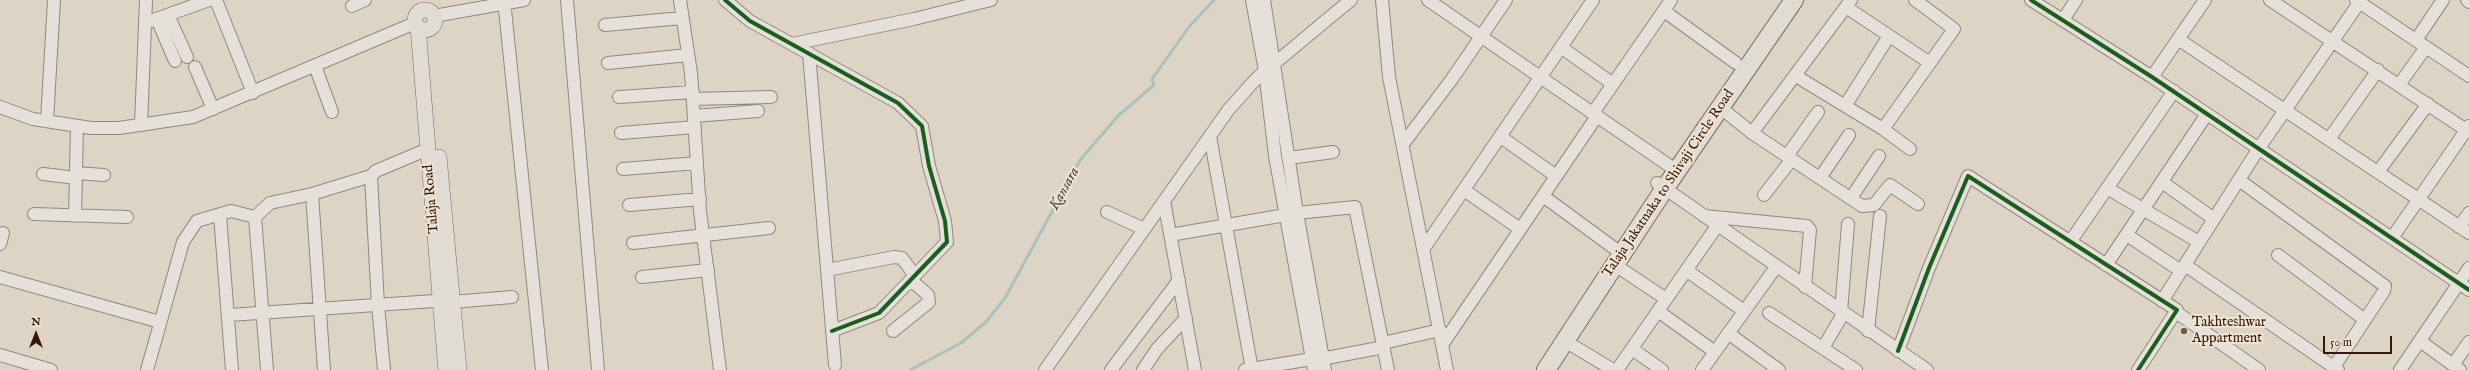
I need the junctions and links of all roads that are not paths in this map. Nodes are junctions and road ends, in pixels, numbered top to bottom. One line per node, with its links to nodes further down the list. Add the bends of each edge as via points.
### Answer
1 (54, 0): 78 (street)
2 (209, 0): 33 (street)
3 (216, 0): 63 (street)
4 (365, 0): 30 (street)
5 (524, 0): 28 (street)
6 (567, 0): 209 (street)
7 (680, 0): 34 (street)
8 (725, 0): 42 (street, via 750,21)
9 (991, 0): 42 (street)
10 (1252, 0): 54 (street)
11 (1264, 0): 54 (street)
12 (1351, 0): 54 (street)
13 (1382, 0): 90 (street, via 1389,77)
14 (1428, 0): 38 (street)
15 (1506, 0): 38 (street)
16 (1593, 0): 44 (street)
17 (1671, 0): 31 (street)
18 (1780, 0): 50 (highway, Talaja Jakatnaka to Shivaji Circle Road)
19 (1794, 0): 70 (highway, Talaja Jakatnaka to Shivaji Circle Road)
20 (1916, 0): 51 (street, via 1954,29)
21 (2031, 0): 35 (street)
22 (2076, 0): 35 (street)
23 (2205, 0): 40 (street)
24 (2270, 0): 41 (street)
25 (2443, 0): 43 (street)
26 (149, 1): 36 (street)
27 (2359, 1): 41 (street); 43 (street)
28 (504, 2): 32 (street); 208 (street)
29 (1848, 4): 39 (street); 56 (street)
30 (352, 6)
31 (1664, 11): 50 (street); 60 (street)
32 (423, 15): 52 (street); 92 (main road, Talaja Road); 167 (main road, Talaja Road)
33 (162, 17): 36 (street); 47 (street); 48 (street)
34 (682, 18): 37 (street); 46 (street)
35 (2062, 20): 58 (street)
36 (145, 23): 80 (street)
37 (604, 25)
38 (1482, 36): 59 (street); 90 (street)
39 (1889, 36): 51 (street); 68 (street)
40 (2178, 39): 58 (street); 72 (street)
41 (2333, 40): 55 (street); 72 (street)
42 (792, 44): 45 (street)
43 (2421, 44): 57 (street); 61 (street)
44 (1562, 48): 59 (street); 60 (street)
45 (809, 53): 156 (street); 160 (street, via 898,103 922,126 928,166 945,221 947,242)
46 (688, 55): 49 (street); 64 (street)
47 (186, 57)
48 (175, 61)
49 (608, 63)
50 (1736, 63): 99 (highway, Talaja Jakatnaka to Shivaji Circle Road)
51 (1930, 63): 82 (street)
52 (315, 66): 63 (street); 73 (street)
53 (195, 67): 71 (street)
54 (1270, 68): 87 (street, via 1229,109); 97 (street); 126 (street, via 1275,156)
55 (2378, 70): 61 (street); 89 (street)
56 (1796, 76): 68 (street); 84 (street)
57 (2469, 76)
58 (2152, 77): 62 (street)
59 (1542, 78): 76 (street); 88 (street)
60 (1613, 84): 76 (street)
61 (2399, 85): 67 (street)
62 (2174, 91): 77 (street); 111 (street)
63 (254, 93): 71 (street)
64 (693, 95): 65 (street); 66 (street); 79 (street)
65 (619, 97)
66 (771, 97)
67 (2428, 104): 83 (street); 101 (street)
68 (1844, 106): 82 (street)
69 (0, 107): 78 (street)
70 (1721, 108): 84 (street); 99 (highway, Talaja Jakatnaka to Shivaji Circle Road)
71 (213, 109): 80 (street, via 193,117)
72 (2285, 110): 89 (street); 91 (street)
73 (332, 112)
74 (758, 112): 79 (street)
75 (1818, 112): 96 (street)
76 (1595, 114): 99 (street); 106 (street)
77 (2207, 114): 91 (street); 109 (street)
78 (47, 121): 81 (street)
79 (695, 121): 85 (street); 98 (street)
80 (141, 125): 81 (street, via 119,128)
81 (77, 126): 103 (street)
82 (1883, 129): 93 (street)
83 (2468, 129): 118 (street)
84 (1752, 132): 96 (street)
85 (621, 133)
86 (1849, 135): 107 (street)
87 (1210, 136): 119 (street); 135 (street)
88 (1501, 137): 106 (street); 112 (street)
89 (2329, 139): 101 (street)
90 (1403, 144): 148 (street)
91 (2259, 148): 108 (street); 144 (street)
92 (428, 149): 105 (street, via 376,171); 167 (main road, Talaja Road)
93 (1910, 149)
94 (1333, 152): 97 (street)
95 (1879, 156): 117 (street)
96 (1790, 157): 107 (street); 114 (street)
97 (1289, 158): 126 (street)
98 (697, 163): 100 (street); 116 (street)
99 (1673, 168): 110 (highway, Talaja Jakatnaka to Shivaji Circle Road)
100 (623, 169)
101 (2378, 172): 118 (street)
102 (43, 174): 103 (street)
103 (76, 175): 104 (street); 128 (street)
104 (104, 175)
105 (371, 176): 113 (street); 169 (street)
106 (1556, 176): 115 (street)
107 (1820, 178): 117 (street)
108 (2239, 180): 133 (street); 179 (street, via 2383,283 2384,291)
109 (2162, 182): 122 (street); 133 (street)
110 (1661, 185): 129 (street); 150 (highway, Talaja Jakatnaka to Shivaji Circle Road)
111 (2107, 188): 122 (street); 145 (street)
112 (1464, 190): 139 (street); 148 (street)
113 (312, 194): 132 (street, via 270,203); 170 (street)
114 (1764, 195)
115 (1543, 196): 139 (street); 150 (street)
116 (700, 198): 121 (street); 143 (street)
117 (1851, 198): 120 (street, via 1862,206 1871,206 1890,185)
118 (2419, 200): 140 (street); 144 (street)
119 (1164, 201): 138 (street); 141 (street)
120 (1918, 204)
121 (630, 205)
122 (2144, 210): 142 (street); 146 (street)
123 (1107, 212): 138 (street)
124 (2469, 213): 140 (street)
125 (34, 214): 128 (street)
126 (1291, 214): 135 (street); 189 (street, via 1351,206 1358,210); 196 (street)
127 (220, 215): 132 (street, via 230,211); 177 (street); 180 (street, via 197,221 183,242)
128 (75, 216): 131 (street)
129 (1703, 216): 136 (street); 163 (street, via 1808,226 1810,230)
130 (1880, 216): 184 (street)
131 (127, 218)
132 (255, 218): 174 (street)
133 (2214, 218): 146 (street)
134 (1848, 224): 176 (street)
135 (1227, 226): 141 (street); 215 (street)
136 (1717, 226): 152 (street); 157 (street)
137 (769, 228): 143 (street)
138 (1144, 229): 211 (street)
139 (1520, 229): 190 (street)
140 (2464, 230)
141 (1170, 234): 161 (street)
142 (2127, 235): 151 (street); 153 (street)
143 (703, 236): 147 (street); 155 (street)
144 (2392, 238): 162 (street)
145 (2070, 242): 151 (street); 193 (street, via 1968,176 1929,268)
146 (2199, 242): 153 (street)
147 (633, 243)
148 (1424, 248): 181 (street)
149 (2278, 255): 179 (street)
150 (1614, 256): 166 (street); 186 (highway, Talaja Jakatnaka to Shivaji Circle Road); 218 (highway, Talaja Jakatnaka to Shivaji Circle Road)
151 (2106, 265): 168 (street)
152 (1776, 267): 163 (street); 172 (street)
153 (2183, 268): 168 (street); 198 (street)
154 (2469, 268): 162 (street)
155 (708, 270): 159 (street); 210 (street)
156 (827, 270): 160 (street, via 894,257 902,258); 182 (street)
157 (1686, 270): 166 (street); 172 (street)
158 (0, 277): 180 (street)
159 (642, 277)
160 (913, 278): 182 (street, via 879,313); 183 (street, via 928,295 929,302)
161 (1179, 280): 178 (street); 212 (street)
162 (2459, 283): 164 (street); 187 (street)
163 (1805, 287): 176 (street)
164 (2469, 290)
165 (512, 297): 167 (street)
166 (1666, 299): 171 (street)
167 (448, 301): 169 (street); 206 (main road, Talaja Road); 207 (main road, Talaja Road)
168 (2162, 301): 173 (street)
169 (378, 305): 170 (street); 205 (street)
170 (320, 309): 174 (street); 204 (street)
171 (1658, 311): 192 (street); 194 (street)
172 (1744, 311): 185 (street)
173 (2176, 312): 227 (street); 228 (street)
174 (262, 313): 177 (street); 203 (street)
175 (1769, 313): 191 (street)
176 (1842, 313): 184 (street); 191 (street)
177 (229, 315): 202 (street)
178 (1186, 318): 213 (street, via 1157,349); 214 (street)
179 (2365, 320): 198 (street)
180 (160, 322): 201 (street)
181 (1440, 330): 189 (street); 190 (street)
182 (832, 331): 197 (street)
183 (893, 331)
184 (1868, 331): 193 (street)
185 (1728, 333): 194 (street); 224 (street)
186 (1565, 341): 219 (highway, Talaja Jakatnaka to Shivaji Circle Road); 220 (street)
187 (2420, 341): 199 (street); 229 (street)
188 (2469, 343): 199 (street)
189 (1383, 345): 196 (street); 216 (street)
190 (1442, 345): 217 (street)
191 (1823, 348): 225 (street)
192 (1632, 349): 221 (street); 222 (street)
193 (1898, 351): 226 (street)
194 (1715, 352): 223 (street)
195 (0, 355): 200 (street)
196 (1317, 364): 215 (street)
197 (835, 365)
198 (2336, 368)
199 (2457, 368)
200 (51, 370)
201 (146, 370)
202 (232, 370)
203 (267, 370)
204 (324, 370)
205 (384, 370)
206 (446, 370)
207 (459, 370)
208 (542, 370)
209 (598, 370)
210 (720, 370)
211 (1045, 370)
212 (1111, 370)
213 (1143, 370)
214 (1195, 370)
215 (1250, 370)
216 (1388, 370)
217 (1447, 370)
218 (1533, 370)
219 (1546, 370)
220 (1613, 370)
221 (1617, 370)
222 (1662, 370)
223 (1702, 370)
224 (1779, 370)
225 (1856, 370)
226 (1927, 370)
227 (2138, 370)
228 (2259, 370)
229 (2400, 370)

